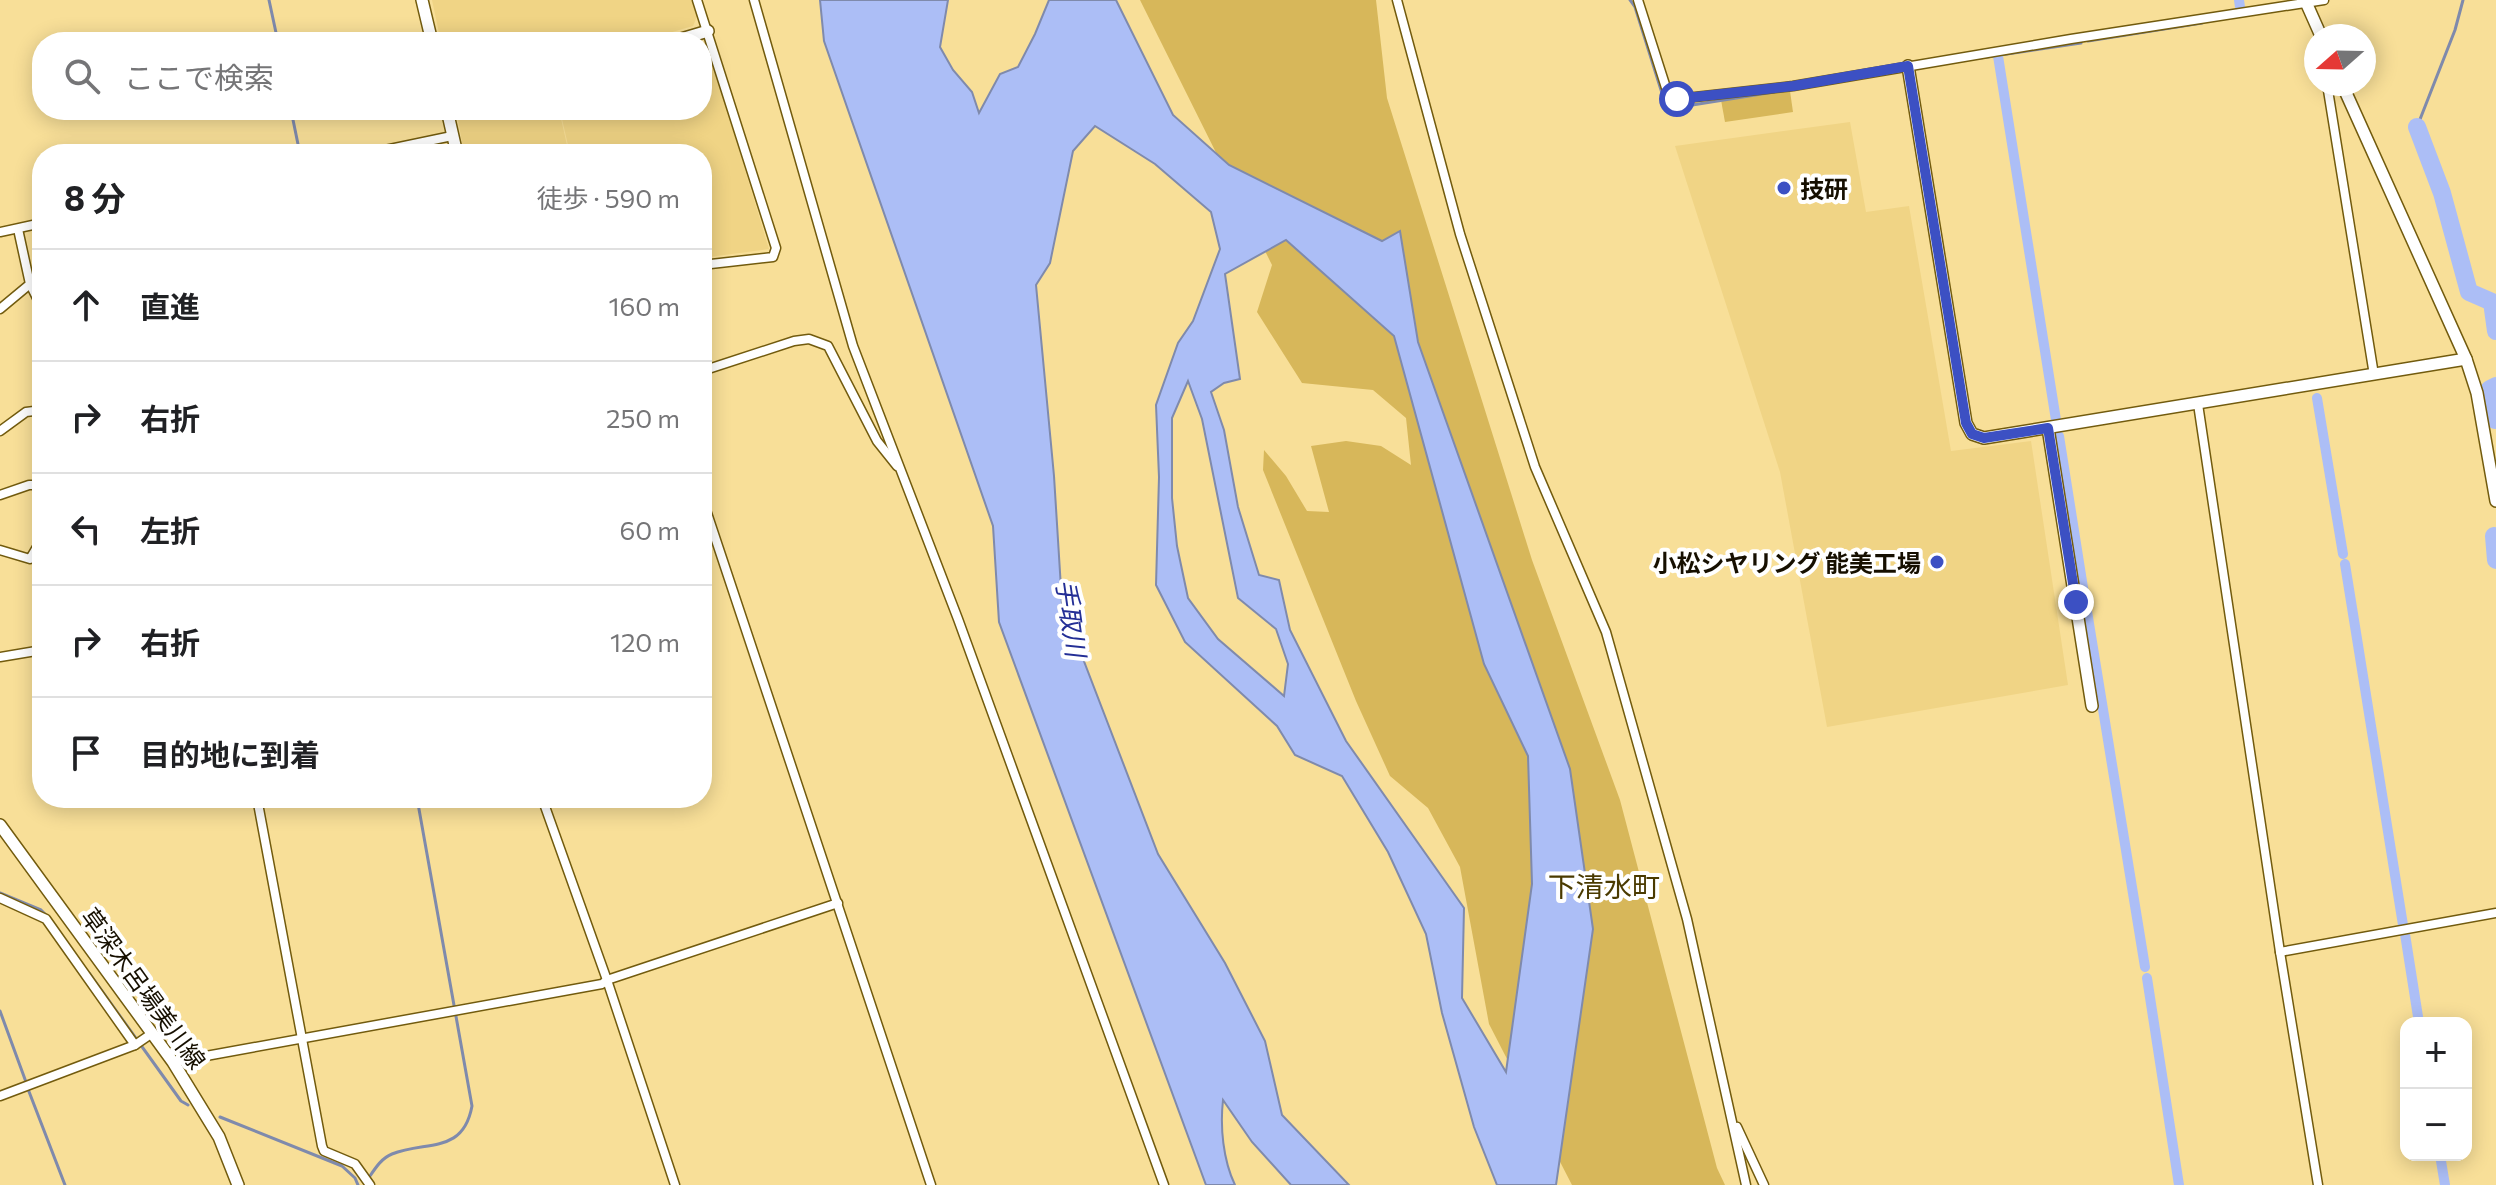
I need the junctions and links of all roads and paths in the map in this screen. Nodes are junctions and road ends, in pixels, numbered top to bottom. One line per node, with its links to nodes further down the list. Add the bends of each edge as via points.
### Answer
1 (422, 0): 10 (street)
2 (697, 0): 9 (street)
3 (754, 0): 35 (street, via 853,346)
4 (1397, 0): 57 (street, via 1460,234 1535,467 1610,647 1687,919)
5 (1638, 0): 13 (street, via 1668,94 1677,99)
6 (2324, 0): 7 (street)
7 (2306, 2): 8 (street); 13 (street)
8 (2316, 24)
9 (708, 31): 11 (street)
10 (430, 32)
11 (705, 32)
12 (712, 44): 23 (street, via 776,248 773,257)
13 (1908, 66): 33 (street, via 1966,423 1972,434 1984,438)
14 (2329, 96): 29 (street)
15 (2347, 96): 27 (street)
16 (449, 120): 17 (street)
17 (452, 136): 18 (street); 19 (street)
18 (414, 144)
19 (454, 144)
20 (32, 226): 21 (street)
21 (18, 229): 22 (street); 24 (street)
22 (0, 232)
23 (712, 264)
24 (30, 284): 25 (street); 26 (street)
25 (32, 288)
26 (0, 309)
27 (2466, 359): 29 (street); 32 (street)
28 (712, 368): 35 (street, via 794,341 819,341 828,346 877,441)
29 (2374, 375): 30 (street)
30 (2198, 404): 33 (street); 51 (street)
31 (32, 411): 34 (street)
32 (2490, 427): 38 (street)
33 (2048, 428): 44 (street)
34 (0, 431)
35 (898, 467): 62 (street)
36 (32, 485): 37 (street)
37 (0, 495)
38 (2496, 501)
39 (712, 528): 49 (street)
40 (0, 550): 41 (street)
41 (32, 556)
42 (32, 652): 43 (street)
43 (0, 657)
44 (2092, 706)
45 (259, 808): 53 (street)
46 (546, 808): 52 (street)
47 (0, 825): 54 (street, 草深木呂場美川線)
48 (0, 898): 54 (street, via 46,919)
49 (838, 903): 52 (street); 61 (street)
50 (2496, 913): 51 (street)
51 (2280, 952): 65 (street)
52 (607, 980): 53 (street); 60 (street)
53 (303, 1039): 55 (street); 59 (street, via 324,1151 355,1164)
54 (142, 1041): 55 (street, 草深木呂場美川線); 56 (street)
55 (173, 1062): 58 (street, 草深木呂場美川線, via 219,1137)
56 (0, 1096)
57 (1730, 1112): 63 (street); 64 (street)
58 (238, 1185)
59 (370, 1185)
60 (675, 1185)
61 (931, 1185)
62 (1164, 1185)
63 (1746, 1185)
64 (1764, 1185)
65 (2318, 1185)

